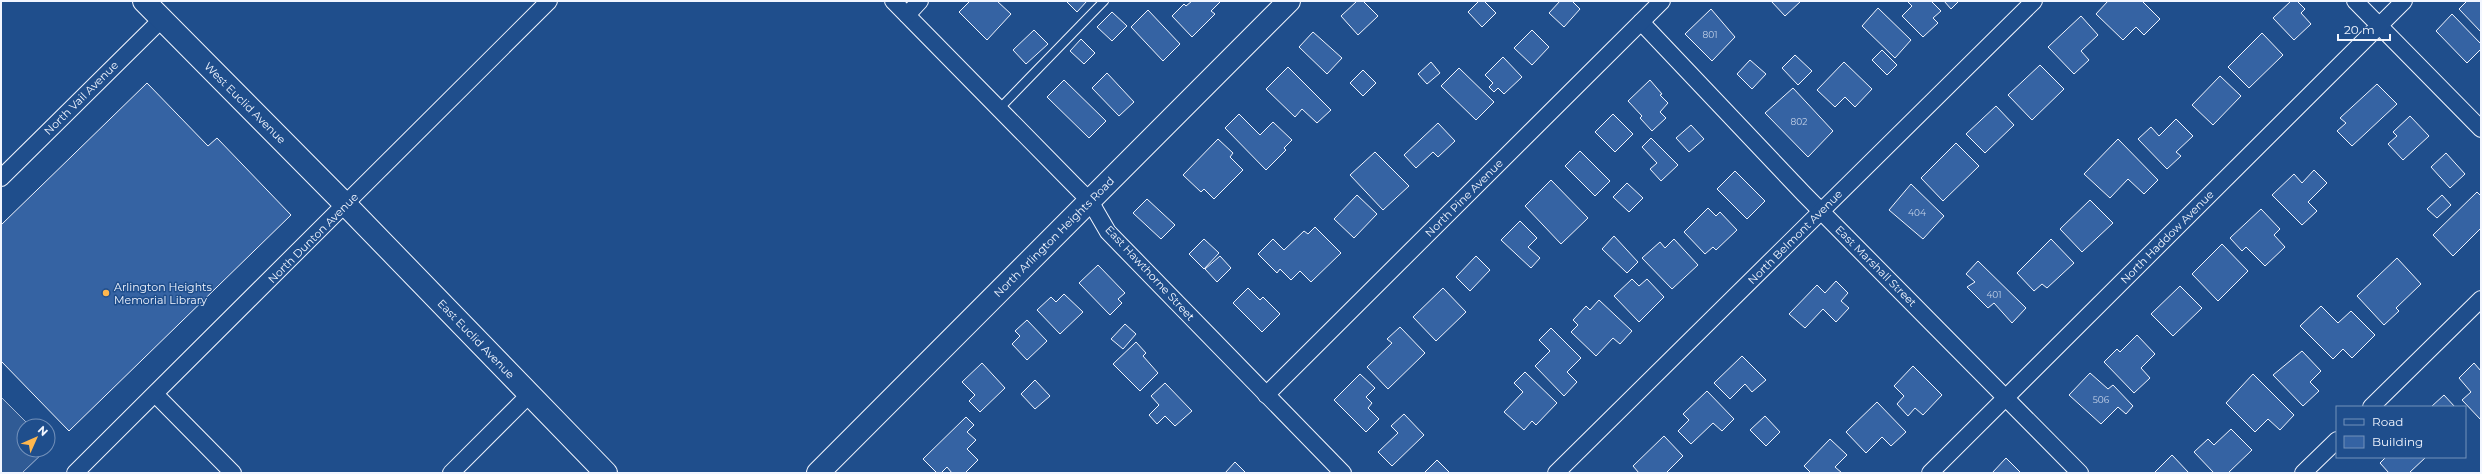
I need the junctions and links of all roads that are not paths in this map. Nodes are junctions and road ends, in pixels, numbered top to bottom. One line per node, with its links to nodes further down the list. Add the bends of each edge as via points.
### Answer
1 (144, 1): 12 (street, West Euclid Avenue)
2 (549, 1): 19 (street, North Dunton Avenue)
3 (893, 1): 11 (street, East Hawthorne Street)
4 (920, 1): 11 (street)
5 (1104, 1): 15 (lane)
6 (1289, 1): 18 (street, North Arlington Heights Road)
7 (1662, 1): 13 (street, North Pine Avenue)
8 (2034, 1): 20 (street, North Belmont Avenue)
9 (2355, 1): 14 (street)
10 (2404, 1): 14 (street, North Haddow Avenue)
11 (907, 15): 15 (street, East Hawthorne Street)
12 (162, 19): 17 (street, North Vail Avenue); 19 (street, West Euclid Avenue)
13 (1641, 22): 20 (street, East Marshall Street); 24 (street, North Pine Avenue)
14 (2379, 26): 16 (street); 25 (street, North Haddow Avenue)
15 (1000, 108): 18 (street, East Hawthorne Street)
16 (2481, 129)
17 (1, 178)
18 (1090, 201): 24 (street, East Hawthorne Street, via 1108,232); 32 (street, North Arlington Heights Road)
19 (346, 205): 22 (street, North Dunton Avenue); 23 (street, East Euclid Avenue)
20 (1821, 211): 25 (street, East Marshall Street); 34 (street, North Belmont Avenue)
21 (2481, 299): 26 (street)
22 (155, 394): 28 (street, North Dunton Avenue); 29 (street)
23 (530, 394): 30 (street); 31 (street, East Euclid Avenue)
24 (1266, 395): 33 (street, East Hawthorne Street)
25 (2006, 397): 35 (street, North Haddow Avenue); 36 (street, East Marshall Street)
26 (2372, 406)
27 (2336, 441): 37 (street)
28 (75, 473)
29 (233, 473)
30 (451, 473)
31 (606, 473)
32 (818, 473)
33 (1343, 473)
34 (1556, 473)
35 (1930, 473)
36 (2080, 473)
37 (2303, 473)

